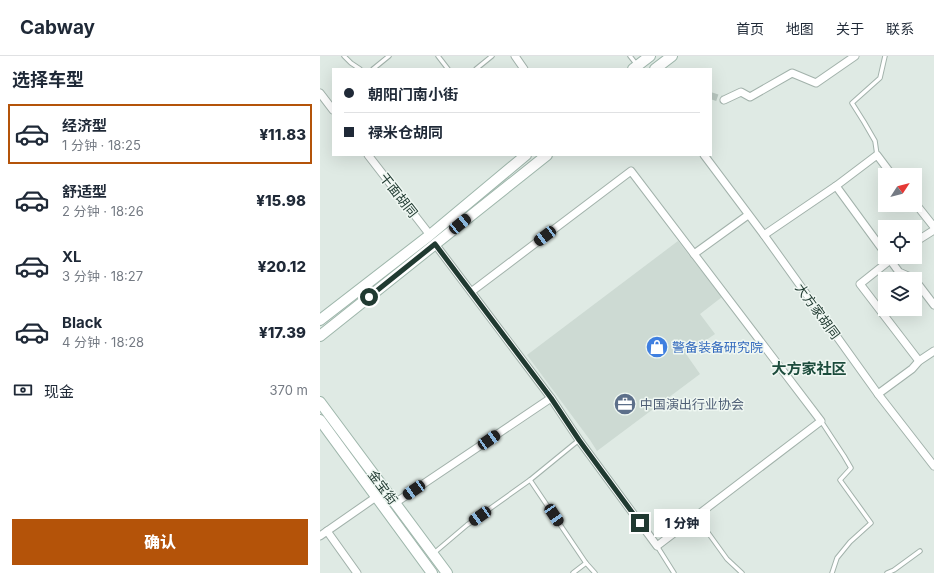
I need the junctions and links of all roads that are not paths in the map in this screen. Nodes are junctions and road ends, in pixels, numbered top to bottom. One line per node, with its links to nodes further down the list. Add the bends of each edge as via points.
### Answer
1 (344, 56): 11 (lane)
2 (389, 56): 12 (lane)
3 (438, 56): 13 (lane)
4 (492, 56): 14 (lane)
5 (515, 56): 15 (street)
6 (630, 56): 16 (lane)
7 (650, 56): 16 (main road)
8 (672, 56): 17 (main road)
9 (855, 56): 19 (street, via 816,83 792,73 750,97 741,92)
10 (885, 56): 25 (lane, via 880,78 852,103 875,141)
11 (358, 68)
12 (374, 68)
13 (447, 68)
14 (477, 68)
15 (523, 68)
16 (637, 68)
17 (656, 68)
18 (320, 93): 20 (street)
19 (724, 100)
20 (332, 109)
21 (369, 156): 31 (street, 干面胡同)
22 (525, 156): 31 (main road)
23 (546, 156): 35 (main road)
24 (705, 156): 29 (street, 大方家胡同)
25 (877, 156): 26 (street); 27 (street)
26 (886, 168)
27 (836, 186): 32 (street); 34 (street)
28 (921, 212): 30 (street)
29 (748, 214): 32 (street, 大方家胡同); 36 (street)
30 (934, 228): 33 (street)
31 (430, 235): 41 (main road)
32 (764, 235): 45 (street, 大方家胡同)
33 (922, 237)
34 (878, 243)
35 (435, 244): 39 (street); 42 (main road)
36 (694, 254): 39 (street, via 631,171); 49 (street)
37 (883, 264): 44 (street, via 860,284)
38 (922, 289): 40 (street)
39 (471, 292): 46 (street)
40 (934, 305)
41 (320, 320)
42 (320, 336)
43 (934, 351): 44 (street)
44 (919, 361): 45 (street, via 912,370)
45 (878, 394): 51 (street, 大方家胡同)
46 (551, 398): 50 (street); 54 (street)
47 (320, 402): 54 (main road, 金宝街)
48 (320, 420): 53 (main road, 金宝街)
49 (821, 421): 55 (street); 69 (lane, via 851,468 840,480 871,524 850,542 837,558)
50 (579, 440): 52 (lane); 58 (street)
51 (934, 466)
52 (530, 480): 60 (lane); 61 (lane)
53 (376, 497): 56 (street); 63 (main road, 金宝街)
54 (395, 503): 60 (main road, 金宝街)
55 (696, 516): 58 (street); 68 (lane, via 727,559)
56 (327, 531): 57 (street); 62 (street)
57 (320, 536)
58 (657, 546): 67 (lane)
59 (920, 551): 70 (lane)
60 (433, 553): 64 (main road, 金宝街)
61 (586, 563): 65 (lane); 66 (lane)
62 (357, 573)
63 (432, 573)
64 (447, 573)
65 (573, 573)
66 (595, 573)
67 (674, 573)
68 (742, 573)
69 (832, 573)
70 (887, 573)

